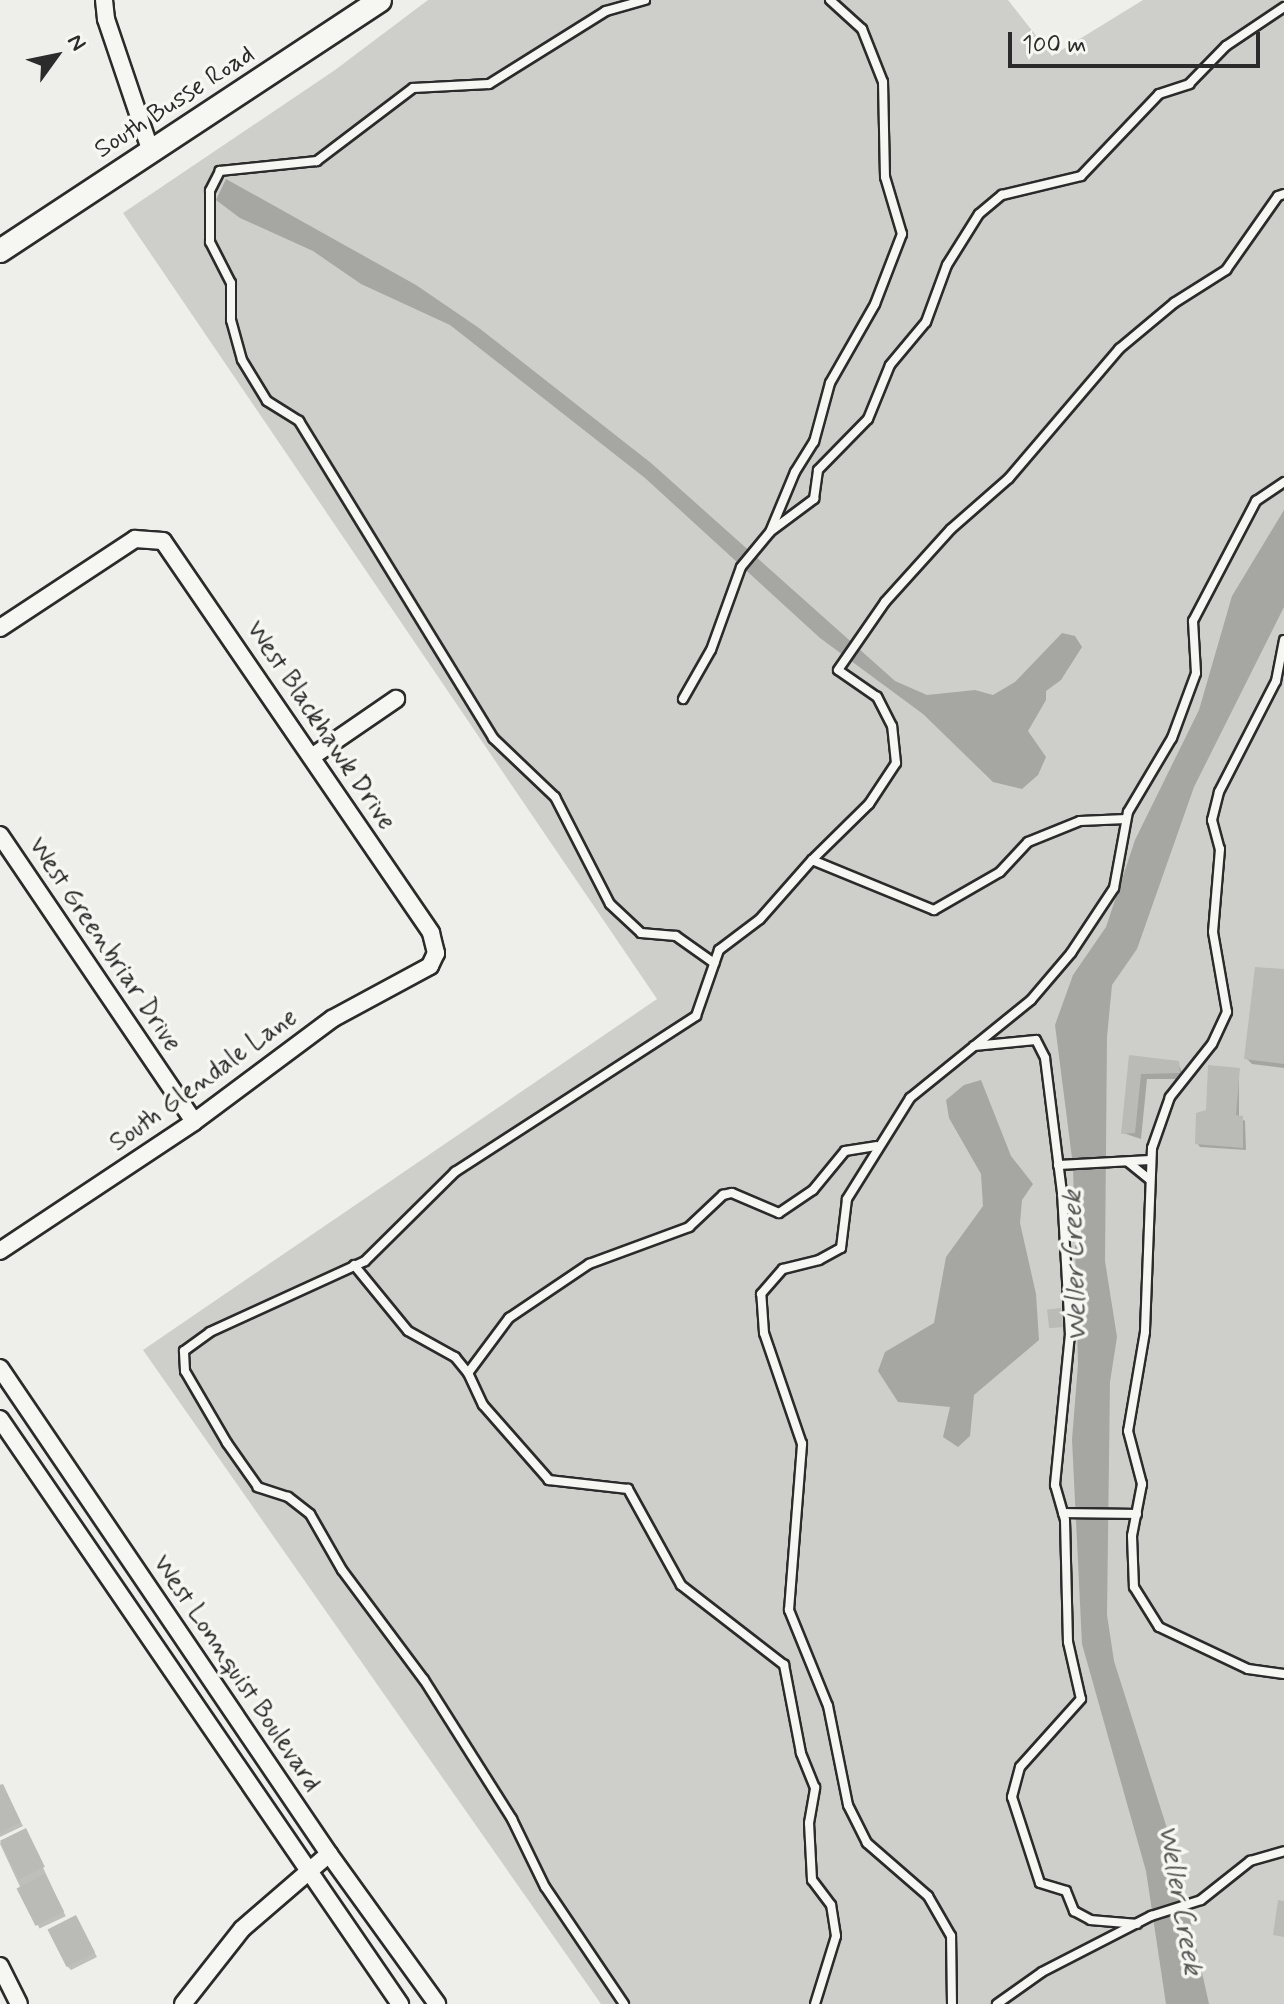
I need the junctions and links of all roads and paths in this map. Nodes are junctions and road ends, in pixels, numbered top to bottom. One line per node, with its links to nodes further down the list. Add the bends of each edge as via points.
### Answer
1 (104, 0): 6 (street)
2 (380, 0): 6 (main road, South Busse Road)
3 (645, 0): 20 (lane, via 606,11 489,84 413,88 317,161 220,171 210,191 210,242 231,283 231,320 242,360 267,401 299,421 493,738 555,797 610,904 641,933 676,936)
4 (830, 0): 10 (lane, via 862,29 883,82 885,177 902,234 875,304 830,383 814,442)
5 (1284, 7): 10 (lane, via 1226,46 1189,84 1159,94 1081,176 1002,195 979,214 947,265 926,322 890,365 868,419 818,470 814,499)
6 (151, 152): 8 (main road, South Busse Road)
7 (1284, 194): 18 (lane, via 1226,270 1174,303 1119,349 1009,478 910,571 838,670 877,697 892,726 896,763 869,804)
8 (0, 251)
9 (1284, 482): 16 (lane, via 1256,501 1193,621 1196,673 1172,738)
10 (770, 532): 14 (lane, via 741,567 711,650)
11 (0, 628): 15 (street, West Blackhawk Drive, via 135,539 152,539 170,550)
12 (1284, 640): 24 (lane, via 1276,681 1219,792 1212,820 1220,849 1213,932 1227,1012 1212,1044 1170,1097)
13 (396, 699): 15 (street)
14 (683, 699)
15 (313, 756): 19 (street, West Blackhawk Drive, via 431,933)
16 (1126, 819): 18 (lane, via 1080,821 1028,842 1000,872 934,910); 21 (lane, via 1114,888 1071,953 1031,1000)
17 (0, 835): 22 (street, West Greenbriar Drive)
18 (812, 860): 20 (lane, via 760,919 719,950)
19 (436, 953): 22 (street, South Glendale Lane, via 430,966 299,1041)
20 (714, 963): 29 (lane, via 696,1016 455,1172 365,1261)
21 (973, 1046): 23 (lane, via 910,1098); 26 (lane, via 1036,1040 1045,1058)
22 (194, 1122): 28 (street, South Glendale Lane)
23 (876, 1146): 31 (lane, via 845,1151 813,1190 779,1213 732,1193 723,1195 689,1227 589,1264 509,1318); 47 (lane, via 847,1199 841,1248 783,1269 761,1294 764,1333 802,1444 789,1610 828,1706 848,1805 867,1843 928,1896 951,1936)
24 (1151, 1160): 25 (lane); 27 (lane)
25 (1124, 1162): 26 (lane); 27 (lane)
26 (1058, 1165): 33 (lane, via 1070,1334 1055,1485)
27 (1149, 1179): 34 (lane, via 1145,1332 1128,1431 1142,1484)
28 (0, 1251)
29 (354, 1265): 31 (lane, via 408,1331 455,1357); 45 (lane, via 210,1332 184,1351 185,1371 258,1487 288,1497 310,1514 342,1570 424,1680 512,1819 545,1887)
30 (0, 1368): 37 (street, West Lonnquist Boulevard)
31 (468, 1373): 46 (lane, via 483,1405 549,1480 628,1489 681,1585 784,1665 801,1753 815,1788 809,1823 812,1880 831,1905 836,1936)
32 (0, 1419): 38 (street, West Lonnquist Boulevard)
33 (1067, 1513): 34 (lane); 39 (lane, via 1068,1642 1081,1699 1020,1767 1012,1797 1040,1883 1066,1891 1074,1911 1091,1920)
34 (1137, 1514): 35 (lane, via 1134,1587 1159,1627 1248,1669)
35 (1284, 1674)
36 (1284, 1851): 39 (lane, via 1250,1861 1201,1900)
37 (329, 1854): 38 (street); 44 (street, West Lonnquist Boulevard)
38 (305, 1872): 42 (street, via 242,1929); 43 (street, West Lonnquist Boulevard)
39 (1137, 1924): 48 (lane, via 1042,1972)
40 (0, 1966): 41 (street)
41 (19, 2004)
42 (183, 2004)
43 (400, 2004)
44 (437, 2004)
45 (624, 2004)
46 (815, 2004)
47 (952, 2004)
48 (997, 2004)

